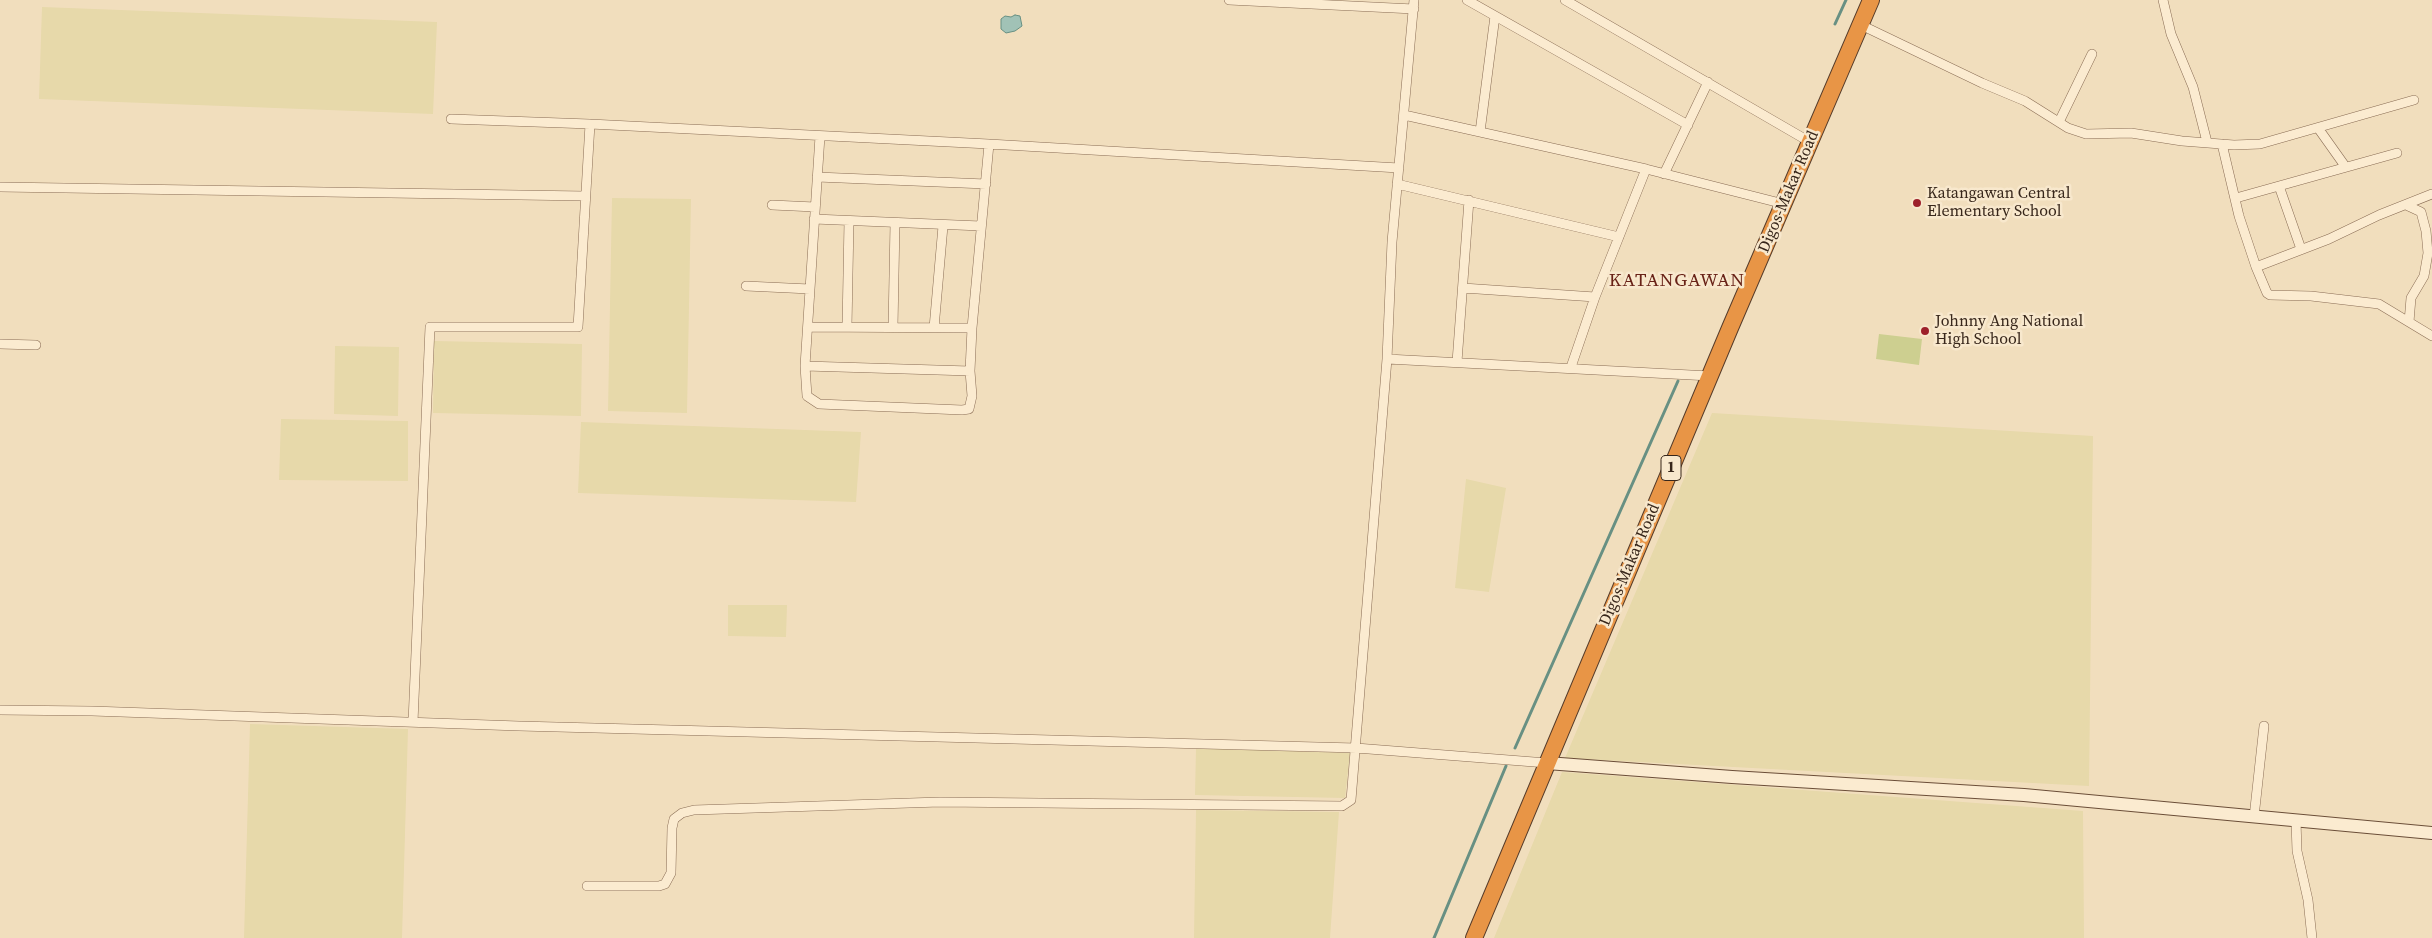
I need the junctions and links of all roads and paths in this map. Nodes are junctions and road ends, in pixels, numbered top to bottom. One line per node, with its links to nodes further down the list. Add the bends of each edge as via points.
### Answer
1 (1229, 0): 6 (street)
2 (1467, 0): 7 (street)
3 (1564, 0): 10 (street)
4 (1871, 0): 8 (highway, Digos-Makar Road / 1)
5 (2163, 0): 21 (street, via 2171,34 2193,87)
6 (1414, 5): 12 (street)
7 (1495, 16): 16 (street); 18 (street)
8 (1861, 25): 14 (street, via 2025,101); 20 (highway, Digos-Makar Road / 1)
9 (2092, 54): 14 (street)
10 (1708, 82): 16 (street); 20 (street)
11 (2414, 100): 17 (street)
12 (1404, 115): 18 (street); 26 (street)
13 (451, 119): 15 (street)
14 (2059, 122): 21 (street, via 2086,134 2131,134)
15 (590, 124): 19 (street); 35 (street)
16 (1688, 125): 28 (street)
17 (2318, 128): 23 (street, via 2260,144); 25 (street)
18 (1480, 132): 27 (street)
19 (820, 136): 22 (street); 29 (street)
20 (1810, 142): 38 (highway, Digos-Makar Road / 1)
21 (2207, 142): 23 (street)
22 (990, 144): 26 (street); 30 (street)
23 (2222, 144): 36 (street)
24 (2397, 153): 25 (street)
25 (2345, 166): 33 (street)
26 (1399, 168): 31 (street)
27 (1646, 169): 28 (street); 47 (street)
28 (1664, 174): 38 (street)
29 (817, 177): 30 (street); 41 (street)
30 (986, 184): 46 (street)
31 (1397, 184): 37 (street); 63 (street)
32 (0, 186): 35 (street)
33 (2279, 186): 36 (street); 48 (street)
34 (2432, 194): 40 (street)
35 (585, 196): 70 (street, via 578,327 430,326)
36 (2236, 198): 49 (street)
37 (1469, 200): 47 (street); 51 (street)
38 (1784, 204): 68 (highway, Digos-Makar Road / 1)
39 (772, 205): 41 (street)
40 (2405, 205): 48 (street); 54 (street, via 2421,212 2428,254 2424,276 2412,298)
41 (815, 207): 42 (street)
42 (814, 219): 43 (street); 52 (street)
43 (849, 221): 44 (street); 56 (street)
44 (895, 223): 45 (street); 57 (street)
45 (943, 226): 46 (street); 58 (street)
46 (981, 226): 59 (street)
47 (1619, 237): 53 (street)
48 (2301, 249): 49 (street)
49 (2256, 267): 54 (street, via 2270,295 2373,302)
50 (746, 286): 52 (street)
51 (1463, 288): 53 (street); 64 (street)
52 (810, 289): 55 (street)
53 (1595, 297): 66 (street)
54 (2409, 322): 60 (street)
55 (808, 327): 56 (street); 65 (street)
56 (847, 327): 57 (street)
57 (893, 327): 58 (street)
58 (934, 328): 59 (street)
59 (972, 328): 67 (street)
60 (2432, 336)
61 (0, 344): 62 (street)
62 (36, 345)
63 (1387, 359): 64 (street); 72 (street)
64 (1457, 362): 66 (street)
65 (805, 366): 67 (street); 67 (street, via 807,396 819,404 962,410 969,409 971,405)
66 (1570, 367): 68 (street)
67 (970, 371)
68 (1710, 376): 73 (highway, Digos-Makar Road / 1)
69 (0, 710): 70 (street)
70 (413, 722): 72 (street)
71 (2264, 726): 74 (street)
72 (1356, 748): 73 (street); 77 (street, via 1351,800 1342,806 940,802 694,810 674,819 671,874 666,884)
73 (1547, 763): 74 (street, via 2005,794); 78 (highway, Digos-Makar Road / 1)
74 (2254, 818): 75 (street)
75 (2296, 821): 76 (street); 79 (street, via 2297,851 2308,900)
76 (2432, 833)
77 (587, 886)
78 (1474, 938)
79 (2312, 938)

